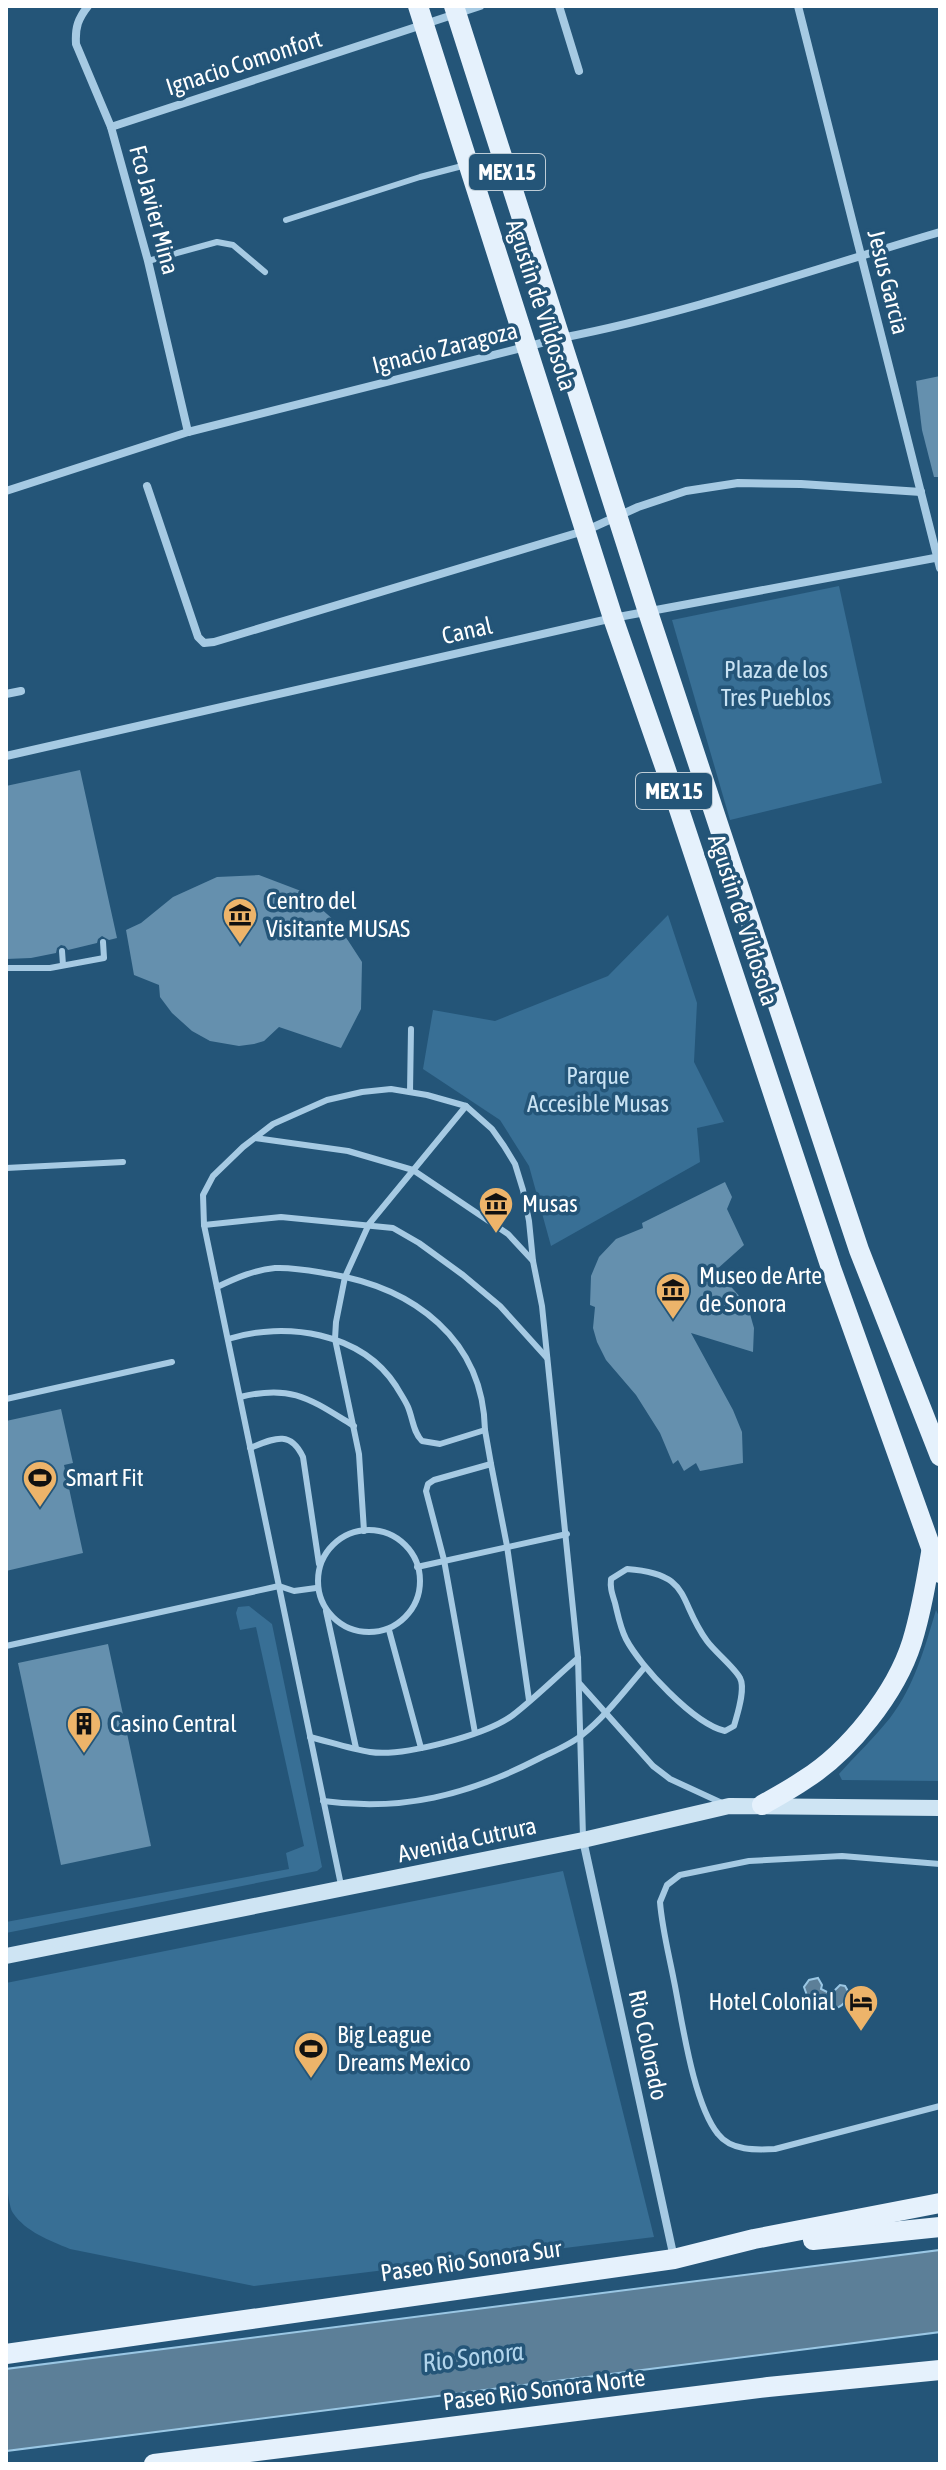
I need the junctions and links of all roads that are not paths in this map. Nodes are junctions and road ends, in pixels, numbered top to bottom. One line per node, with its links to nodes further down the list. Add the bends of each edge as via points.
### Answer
1 (88, 6): 8 (street, Fco Javier Mina, via 78,19 76,44)
2 (480, 6): 5 (street, Ignacio Comonfort)
3 (559, 6): 7 (street)
4 (798, 6): 12 (street, Jesus Garcia)
5 (455, 10): 6 (street, Ignacio Comonfort); 15 (main road, Agustin de Vildosola / MEX 15)
6 (421, 15): 8 (street, Ignacio Comonfort); 9 (main road, Agustin de Vildosola / MEX 15)
7 (579, 71)
8 (111, 127): 13 (street, Fco Javier Mina)
9 (469, 164): 10 (lane); 16 (main road, Agustin de Vildosola / MEX 15)
10 (286, 220)
11 (940, 232): 12 (street, Ignacio Zaragoza)
12 (861, 255): 15 (street, Ignacio Zaragoza, via 711,301); 20 (street, Jesus Garcia)
13 (148, 261): 14 (lane, via 217,242 233,245); 17 (street, Fco Javier Mina)
14 (265, 272)
15 (561, 338): 16 (street, Ignacio Zaragoza); 21 (main road, Agustin de Vildosola / MEX 15)
16 (527, 348): 17 (street, Ignacio Zaragoza); 22 (main road, Agustin de Vildosola / MEX 15)
17 (188, 432): 19 (street, Ignacio Zaragoza)
18 (147, 486): 22 (street, via 204,643)
19 (6, 491)
20 (921, 492): 21 (street, via 738,483 686,491); 23 (street, Jesus Garcia)
21 (617, 517): 22 (street); 24 (main road, Agustin de Vildosola / MEX 15)
22 (587, 530): 25 (main road, Agustin de Vildosola / MEX 15)
23 (939, 561): 24 (street, Canal)
24 (648, 612): 25 (street, Canal); 54 (main road, Agustin de Vildosola / MEX 15, via 859,1250)
25 (613, 618): 28 (street, Canal); 59 (main road, Agustin de Vildosola / MEX 15)
26 (21, 691): 27 (street)
27 (6, 694)
28 (6, 756)
29 (103, 942): 31 (lane, via 104,958)
30 (62, 951): 31 (lane)
31 (63, 965): 32 (lane)
32 (6, 968)
33 (411, 1029): 34 (lane)
34 (410, 1092): 35 (lane); 36 (lane, via 391,1089 327,1100)
35 (466, 1106): 39 (lane); 42 (lane, via 492,1129 515,1164)
36 (255, 1138): 39 (lane, via 348,1151); 41 (lane, via 206,1186)
37 (123, 1162): 38 (lane)
38 (6, 1168)
39 (413, 1170): 40 (lane); 42 (lane, via 508,1234)
40 (369, 1224): 41 (lane, via 281,1217); 43 (lane); 47 (lane, via 393,1228 463,1275)
41 (204, 1225): 44 (lane)
42 (533, 1261): 47 (lane)
43 (345, 1277): 44 (lane, via 276,1268 249,1272); 46 (lane); 52 (lane, via 399,1295 455,1339 482,1396)
44 (217, 1287): 45 (lane)
45 (228, 1339): 46 (lane, via 276,1330); 49 (lane)
46 (335, 1339): 51 (lane); 52 (lane, via 367,1354 386,1372 422,1441 440,1444)
47 (548, 1359): 57 (lane)
48 (172, 1362): 50 (lane)
49 (240, 1397): 51 (lane, via 277,1391 301,1396); 53 (lane)
50 (6, 1399)
51 (354, 1426): 56 (lane)
52 (485, 1430): 55 (lane)
53 (250, 1448): 61 (lane, via 276,1437 288,1439 300,1451); 64 (lane)
54 (940, 1456)
55 (491, 1464): 58 (lane); 60 (lane, via 428,1484)
56 (364, 1531): 61 (lane, via 333,1545); 62 (lane, via 380,1530 395,1537 408,1547)
57 (567, 1534): 58 (lane); 69 (lane)
58 (507, 1546): 60 (lane); 72 (lane)
59 (931, 1553): 63 (main road, Agustin de Vildosola / MEX 15); 80 (main road, via 911,1644 884,1698 827,1763)
60 (444, 1560): 62 (lane); 74 (lane)
61 (319, 1564): 65 (lane)
62 (417, 1567): 67 (lane, via 417,1602)
63 (940, 1573)
64 (279, 1586): 65 (lane, via 294,1591); 68 (lane); 75 (lane)
65 (316, 1588): 66 (lane)
66 (326, 1611): 67 (lane, via 359,1632); 77 (lane)
67 (389, 1630): 78 (lane)
68 (6, 1646)
69 (578, 1658): 71 (lane); 72 (lane)
70 (645, 1667): 70 (lane, via 707,1722 725,1731 734,1726 741,1679 708,1644 681,1590 671,1580 627,1569 611,1579 610,1588 626,1639); 73 (lane)
71 (580, 1684): 73 (lane); 76 (lane)
72 (529, 1700): 74 (lane, via 497,1725)
73 (605, 1713): 76 (lane); 81 (lane, via 670,1779)
74 (475, 1733): 78 (lane)
75 (310, 1737): 77 (lane); 79 (lane)
76 (580, 1738): 79 (lane, via 507,1775 432,1798 371,1805); 83 (lane)
77 (356, 1748): 78 (lane)
78 (421, 1748)
79 (323, 1801): 85 (lane)
80 (762, 1805): 81 (street, Avenida Cutrura); 82 (street, Avenida Cutrura)
81 (729, 1806): 83 (street, Avenida Cutrura)
82 (940, 1808)
83 (583, 1840): 85 (street, Avenida Cutrura); 91 (street, Rio Colorado)
84 (940, 1864): 87 (lane, via 842,1856 749,1861 680,1875 667,1885 660,1902 689,2059 719,2136 754,2151 775,2149)
85 (342, 1890): 86 (street, Avenida Cutrura)
86 (6, 1956)
87 (940, 2106)
88 (940, 2203): 90 (main road, Paseo Rio Sonora Sur)
89 (940, 2227): 90 (main road, via 809,2241)
90 (754, 2239): 91 (main road, Paseo Rio Sonora Sur)
91 (674, 2259): 92 (main road, Paseo Rio Sonora Sur)
92 (6, 2354)
93 (940, 2370): 94 (main road, Paseo Rio Sonora Norte)
94 (897, 2374): 95 (main road); 96 (main road, Paseo Rio Sonora Norte)
95 (940, 2379)
96 (157, 2464)

